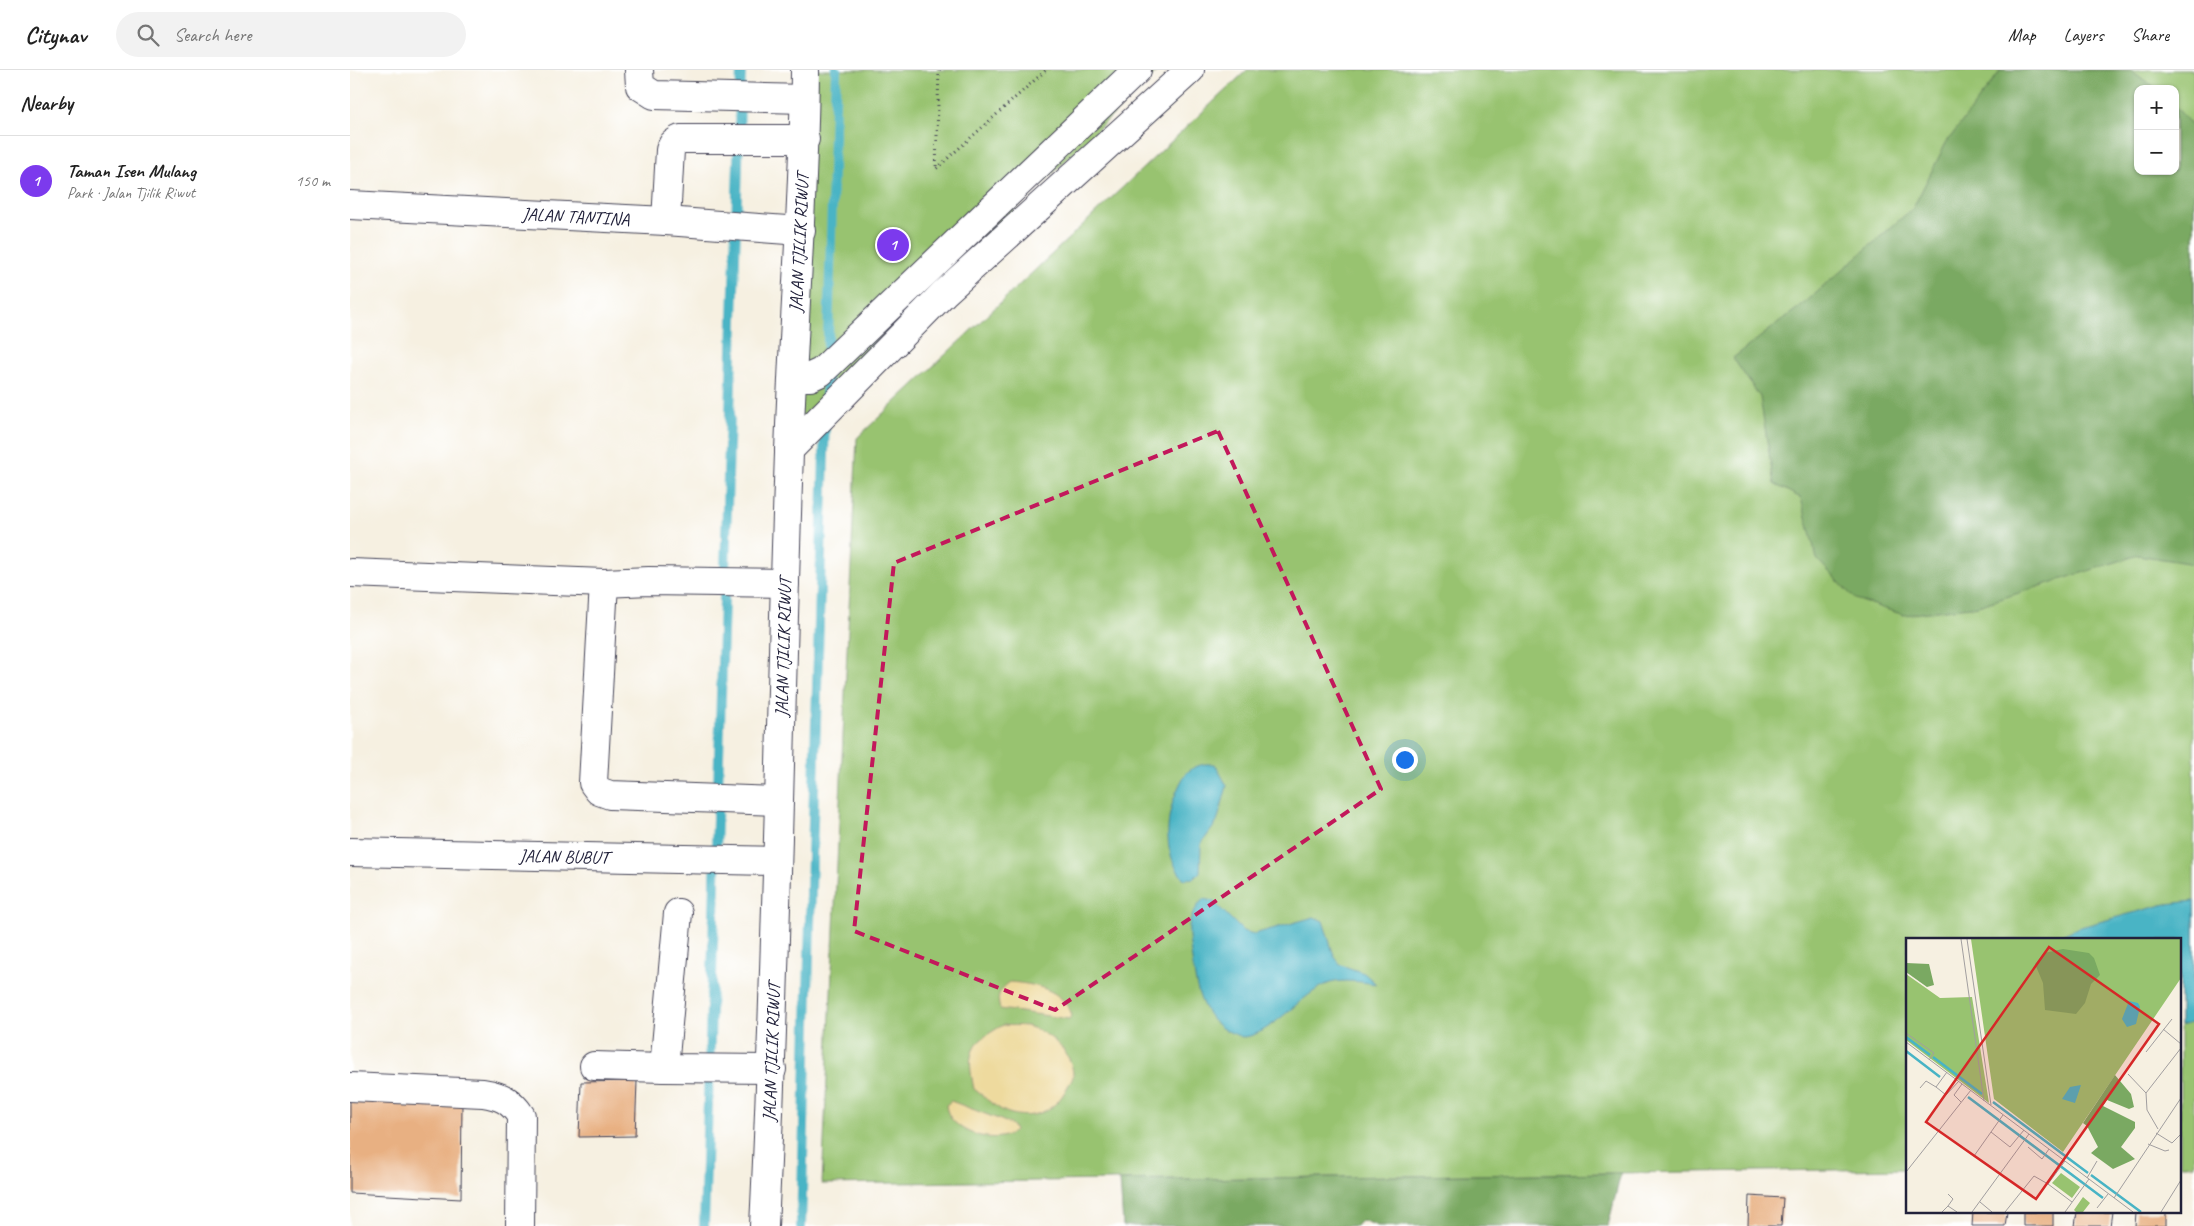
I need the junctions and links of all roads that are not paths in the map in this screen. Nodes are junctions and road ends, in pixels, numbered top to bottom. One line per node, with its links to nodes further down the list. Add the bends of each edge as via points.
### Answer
1 (639, 70): 5 (main road, via 640,86 654,95)
2 (805, 70): 5 (main road, JALAN TJILIK RIWUT)
3 (1137, 70): 10 (main road, via 822,372)
4 (1190, 70): 11 (main road, via 944,293)
5 (804, 99): 6 (main road, JALAN TJILIK RIWUT)
6 (805, 139): 8 (main road, via 680,139 670,150); 9 (main road, JALAN TJILIK RIWUT)
7 (350, 205): 8 (main road, JALAN TANTINA)
8 (666, 221): 9 (main road, JALAN TANTINA)
9 (801, 232): 10 (main road, JALAN TJILIK RIWUT)
10 (793, 378): 11 (main road, JALAN TJILIK RIWUT)
11 (789, 450): 14 (main road, JALAN TJILIK RIWUT)
12 (351, 573): 13 (main road)
13 (604, 583): 14 (main road); 15 (main road, via 595,787 604,794)
14 (785, 583): 15 (main road, JALAN TJILIK RIWUT)
15 (779, 801): 17 (main road, JALAN TJILIK RIWUT)
16 (350, 852): 17 (main road, JALAN BUBUT)
17 (776, 861): 21 (main road, JALAN TJILIK RIWUT)
18 (678, 914): 20 (main road)
19 (594, 1066): 20 (main road)
20 (664, 1068): 21 (main road)
21 (772, 1069): 24 (main road, JALAN TJILIK RIWUT)
22 (350, 1087): 23 (main road, via 482,1093 512,1103 521,1116)
23 (520, 1226)
24 (764, 1226)

